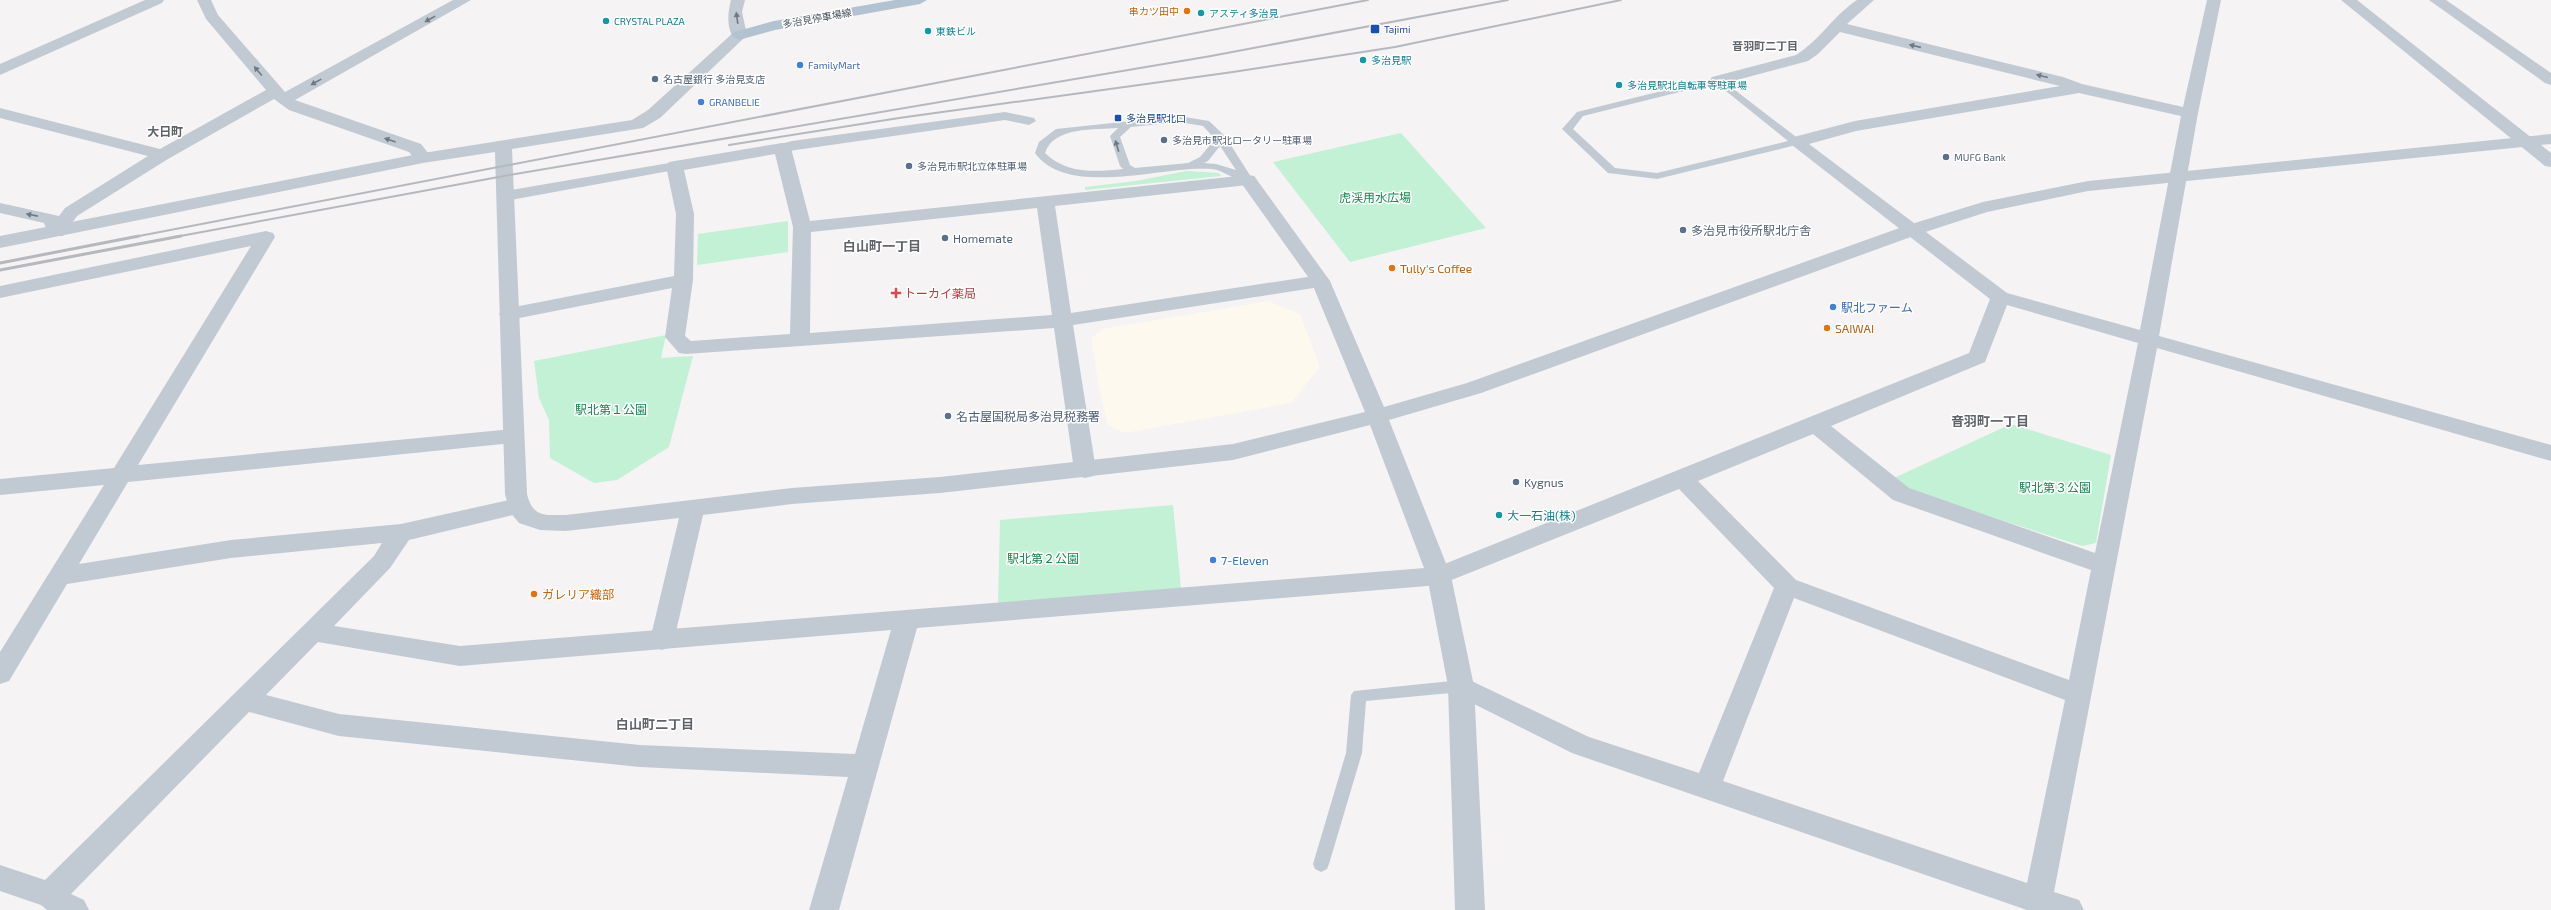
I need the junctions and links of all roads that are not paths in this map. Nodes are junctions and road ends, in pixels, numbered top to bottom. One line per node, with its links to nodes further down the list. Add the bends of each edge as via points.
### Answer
1 (157, 0): 12 (street)
2 (204, 0): 16 (street, one-way to 2, via 211,16)
3 (464, 0): 16 (street, one-way to 16)
4 (738, 0): 11 (street, one-way to 4, via 735,12)
5 (920, 0): 11 (main road, 多治見停車場線, via 774,26)
6 (1867, 0): 10 (street)
7 (2214, 0): 18 (street)
8 (2348, 0): 23 (street)
9 (2436, 0): 14 (street)
10 (1834, 26): 13 (street, via 1813,51 1802,58); 15 (street, one-way to 10, via 2049,78)
11 (740, 36): 25 (street, via 658,110 636,124)
12 (0, 70)
13 (1718, 80): 24 (lane); 24 (lane, via 1580,114 1567,129 1612,172 1657,176)
14 (2551, 80)
15 (2079, 88): 18 (street); 24 (street, via 1856,126)
16 (279, 96): 27 (street); 28 (street, one-way to 16, via 415,148 294,107)
17 (0, 113): 27 (street)
18 (2190, 113): 33 (street)
19 (1029, 121): 26 (street, via 1005,116)
20 (1129, 123): 21 (lane, via 1179,119 1197,121 1206,123); 32 (lane, one-way to 20, via 1125,166 1115,136); 32 (lane, via 1060,131 1043,144 1040,154 1045,162 1058,170 1086,175)
21 (1221, 138): 30 (lane, via 1204,159); 34 (lane)
22 (2551, 139): 23 (street)
23 (2524, 141): 29 (street); 33 (street)
24 (1796, 142): 39 (street)
25 (504, 144): 28 (street); 35 (street)
26 (782, 148): 31 (street); 38 (street)
27 (162, 154): 40 (street, via 71,212)
28 (423, 158): 40 (street)
29 (2551, 162)
30 (1189, 165): 32 (lane); 34 (lane, via 1226,168)
31 (675, 166): 35 (street); 42 (street, via 685,214)
32 (1132, 171)
33 (2178, 175): 39 (street, via 2088,186 1990,206); 48 (street)
34 (1248, 180): 36 (street); 43 (street)
35 (505, 196): 46 (street)
36 (1045, 202): 38 (street); 47 (street)
37 (0, 208): 40 (street, one-way to 37, via 52,219)
38 (802, 228): 49 (street)
39 (1912, 230): 45 (street); 50 (street, via 1474,388)
40 (56, 232): 41 (street)
41 (0, 242)
42 (683, 280): 46 (street); 49 (street, via 676,337 686,348)
43 (1320, 281): 47 (street); 50 (street)
44 (0, 292): 55 (street, via 266,237)
45 (2000, 297): 48 (street); 51 (street, via 1978,357)
46 (509, 314): 52 (street)
47 (1062, 321): 49 (street); 54 (street)
48 (2149, 338): 53 (street); 61 (street)
49 (800, 340)
50 (1377, 416): 54 (street, via 1234,452); 63 (street)
51 (1816, 425): 56 (street); 61 (street, via 1901,494)
52 (513, 436): 55 (street); 58 (street)
53 (2551, 453)
54 (1085, 470): 59 (street)
55 (121, 476): 57 (street); 62 (street)
56 (1682, 479): 63 (street); 64 (street)
57 (0, 487)
58 (518, 506): 59 (street, via 526,518 540,523 566,523); 60 (street)
59 (693, 507): 67 (street)
60 (401, 533): 62 (street, via 231,549); 66 (street, via 382,562)
61 (2104, 565): 70 (street)
62 (61, 576): 68 (street)
63 (1439, 576): 65 (street); 69 (street)
64 (1787, 586): 70 (street); 73 (street)
65 (906, 622): 67 (street); 72 (street)
66 (313, 632): 67 (street, via 460,656); 71 (street)
67 (662, 640)
68 (0, 674)
69 (1461, 686): 73 (street, via 1581,744); 74 (lane, via 1359,695 1354,753); 79 (street)
70 (2078, 694): 76 (street)
71 (245, 700): 72 (street, via 339,724 576,750 640,756); 77 (street)
72 (865, 766): 78 (street)
73 (1707, 787): 76 (street)
74 (1321, 864)
75 (0, 878): 77 (street)
76 (2038, 901): 80 (street)
77 (62, 905)
78 (824, 910)
79 (1470, 910)
80 (2069, 910)

